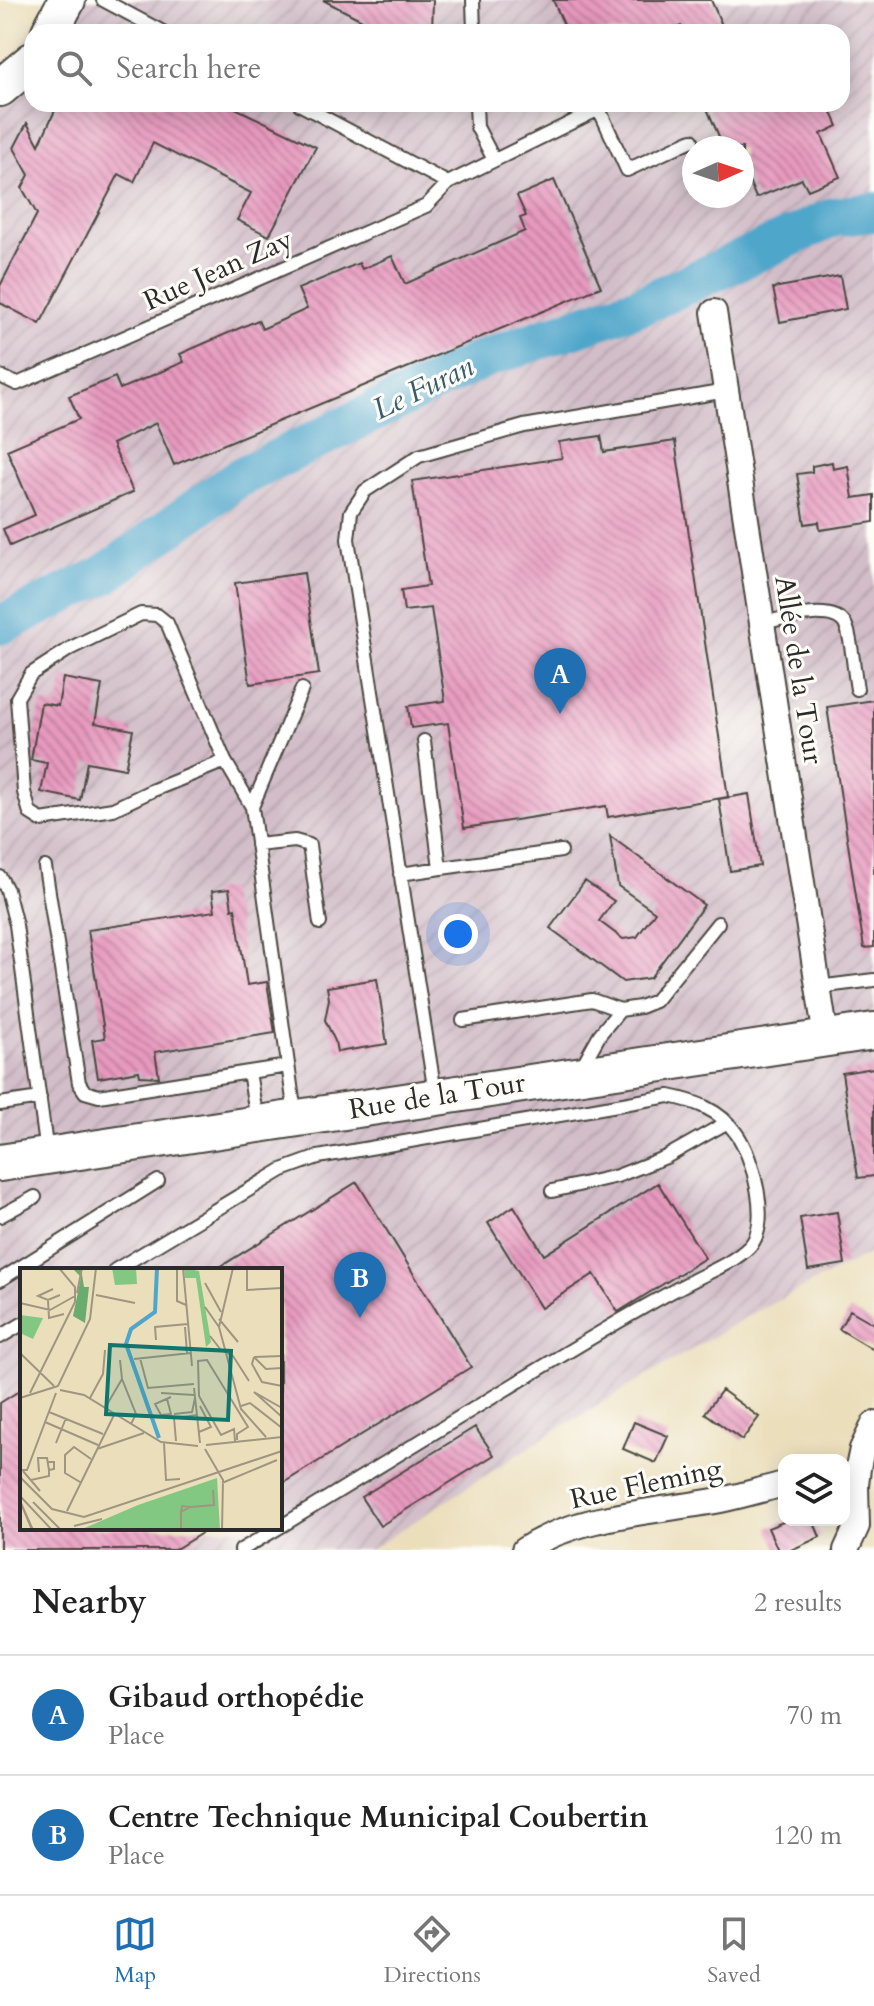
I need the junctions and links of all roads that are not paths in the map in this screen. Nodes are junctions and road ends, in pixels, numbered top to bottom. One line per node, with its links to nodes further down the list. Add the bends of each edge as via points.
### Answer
1 (67, 0): 4 (street)
2 (103, 0): 5 (lane)
3 (473, 0): 6 (lane)
4 (54, 24)
5 (148, 24)
6 (474, 24)
7 (24, 68): 8 (street)
8 (0, 88)
9 (314, 112): 15 (lane)
10 (476, 112): 14 (lane, via 477,127)
11 (593, 112): 14 (lane, Rue Jean Zay)
12 (600, 112): 13 (lane, Rue Jean Zay, via 627,170)
13 (682, 145)
14 (494, 160): 15 (lane, Rue Jean Zay)
15 (448, 183): 17 (lane, Rue Jean Zay, via 426,206 17,384)
16 (714, 312): 18 (street, Allée de la Tour)
17 (0, 376)
18 (726, 391): 19 (street, Allée de la Tour); 29 (lane, via 524,426 419,456 365,491 351,512 348,539)
19 (762, 623): 21 (lane, via 824,613 838,617 846,626); 34 (street, Allée de la Tour)
20 (302, 689): 24 (lane)
21 (857, 689)
22 (424, 741): 28 (lane)
23 (225, 761): 23 (lane, via 113,809 41,820 30,813 24,792 17,698 31,674 71,648 141,614 157,615 167,623); 24 (lane)
24 (252, 807): 25 (lane)
25 (257, 845): 31 (lane, via 309,845); 39 (lane)
26 (561, 851): 28 (lane)
27 (45, 867): 40 (lane, via 79,1083 85,1092 99,1096)
28 (440, 868): 29 (lane)
29 (400, 874): 42 (lane)
30 (0, 877): 43 (lane, via 16,925)
31 (320, 923)
32 (718, 923): 35 (lane, via 655,1001)
33 (874, 980): 34 (lane)
34 (818, 987): 38 (street, Allée de la Tour)
35 (620, 1010): 36 (lane, via 592,1000); 41 (lane)
36 (463, 1020)
37 (874, 1031): 38 (street, Rue de la Tour)
38 (826, 1038): 41 (street, Rue de la Tour)
39 (288, 1066): 40 (lane); 45 (lane)
40 (249, 1072): 47 (lane)
41 (578, 1075): 42 (street, Rue de la Tour)
42 (436, 1096): 45 (street, Rue de la Tour)
43 (40, 1098): 44 (lane); 48 (lane)
44 (0, 1104)
45 (296, 1117): 47 (street, Rue de la Tour)
46 (726, 1123): 51 (lane, via 666,1157 617,1176); 54 (lane, via 695,1101 669,1096 318,1157 282,1170); 61 (lane, via 750,1161 759,1198 761,1223 752,1245)
47 (257, 1124): 48 (street, Rue de la Tour)
48 (48, 1156): 49 (street, Rue de la Tour)
49 (0, 1163)
50 (158, 1181): 55 (lane)
51 (552, 1191)
52 (35, 1197): 53 (lane)
53 (0, 1216)
54 (118, 1268)
55 (0, 1280)
56 (20, 1325): 57 (lane)
57 (0, 1337)
58 (874, 1424): 59 (street)
59 (859, 1468): 65 (street, via 857,1526)
60 (778, 1486): 64 (street, Rue Fleming, via 632,1512 542,1538)
61 (282, 1525)
62 (274, 1530): 63 (lane)
63 (241, 1550)
64 (524, 1550)
65 (846, 1550)

